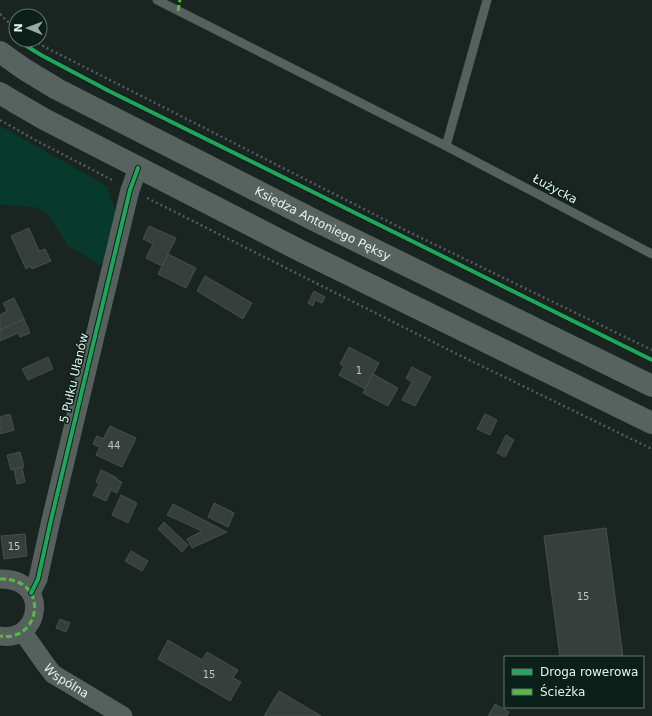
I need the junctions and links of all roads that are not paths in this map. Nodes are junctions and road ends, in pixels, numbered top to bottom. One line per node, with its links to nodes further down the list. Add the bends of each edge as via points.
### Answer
1 (157, 0): 5 (lane, Łużycka)
2 (488, 0): 5 (lane)
3 (0, 52): 8 (main road, Księdza Antoniego Pęksy, via 57,89 321,224)
4 (0, 93): 6 (main road, via 44,120)
5 (446, 146): 7 (lane, Łużycka)
6 (138, 168): 9 (main road, via 308,255); 11 (street, 5 Pułku Ułanów, via 128,198 38,579)
7 (652, 254)
8 (652, 386)
9 (652, 423)
10 (0, 579): 11 (street, via 17,581)
11 (30, 592): 12 (street, via 34,601 33,618)
12 (22, 632): 13 (street, via 14,636); 14 (street, Wspólna, via 53,674)
13 (0, 636)
14 (123, 716)

